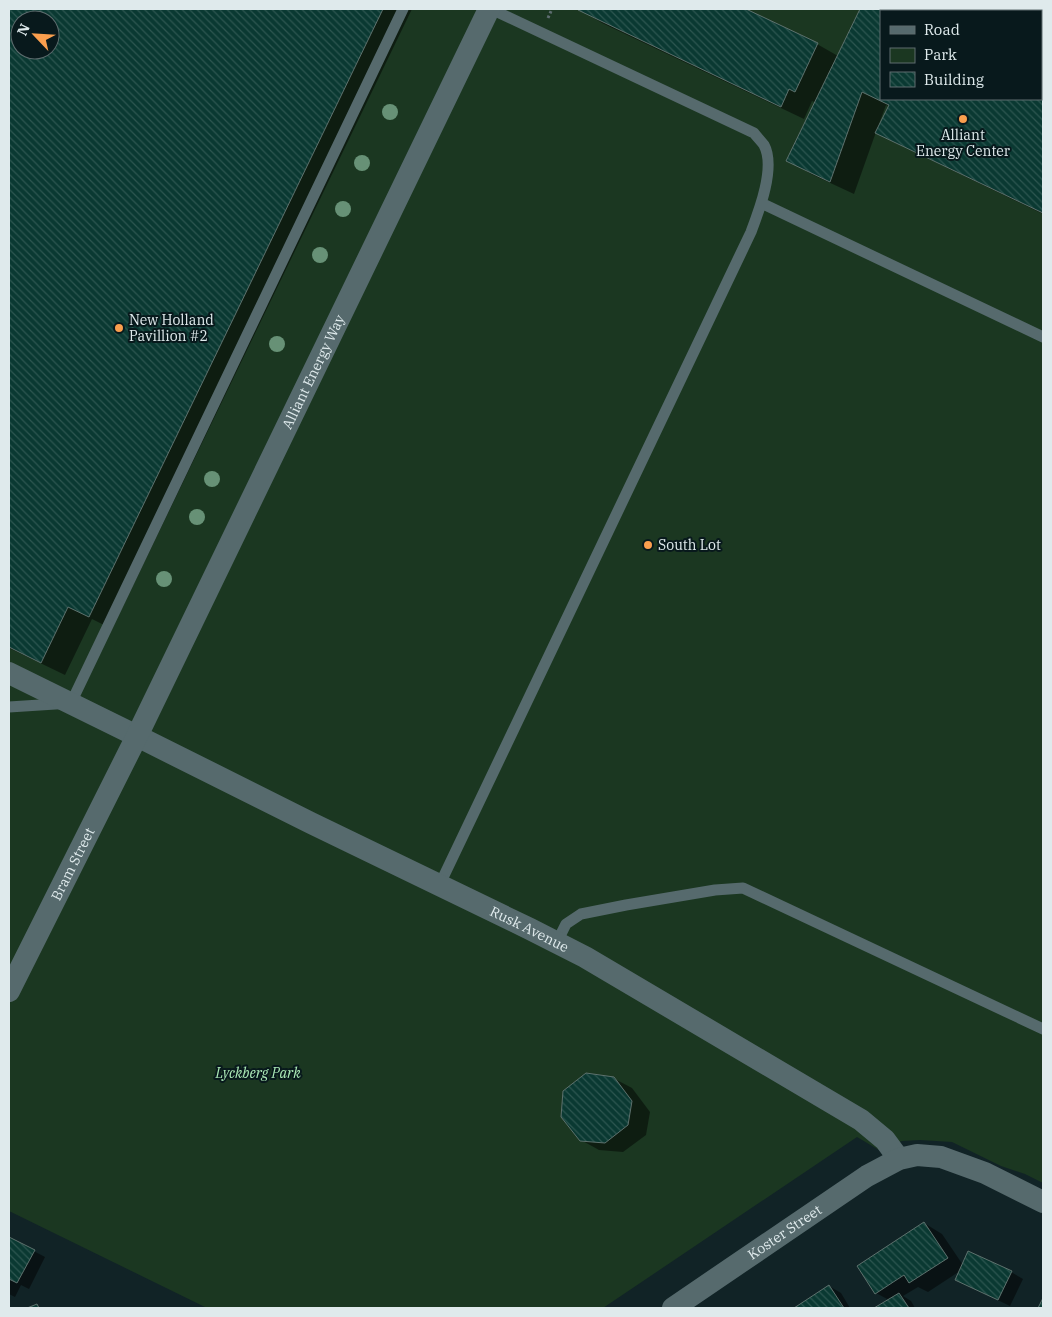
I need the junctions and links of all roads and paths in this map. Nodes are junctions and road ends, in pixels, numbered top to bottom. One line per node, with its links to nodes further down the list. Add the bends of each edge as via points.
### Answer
1 (403, 9): 6 (lane)
2 (490, 9): 3 (lane, via 754,133 765,146 768,164); 8 (street, Alliant Energy Way)
3 (761, 203): 4 (lane); 9 (lane, via 718,304)
4 (1043, 337)
5 (9, 674): 6 (street, Rusk Avenue)
6 (71, 703): 7 (lane); 8 (street, Rusk Avenue)
7 (9, 707)
8 (137, 736): 9 (street, Rusk Avenue); 11 (street, Bram Street)
9 (440, 884): 10 (street, Rusk Avenue)
10 (557, 942): 12 (lane, via 566,924 581,914 743,888); 13 (street, Rusk Avenue, via 861,1120 884,1140)
11 (9, 991)
12 (1043, 1029)
13 (899, 1159): 14 (street, Koster Street, via 917,1155 940,1157 985,1173); 15 (street, Koster Street, via 866,1176)
14 (1043, 1202)
15 (672, 1308)

